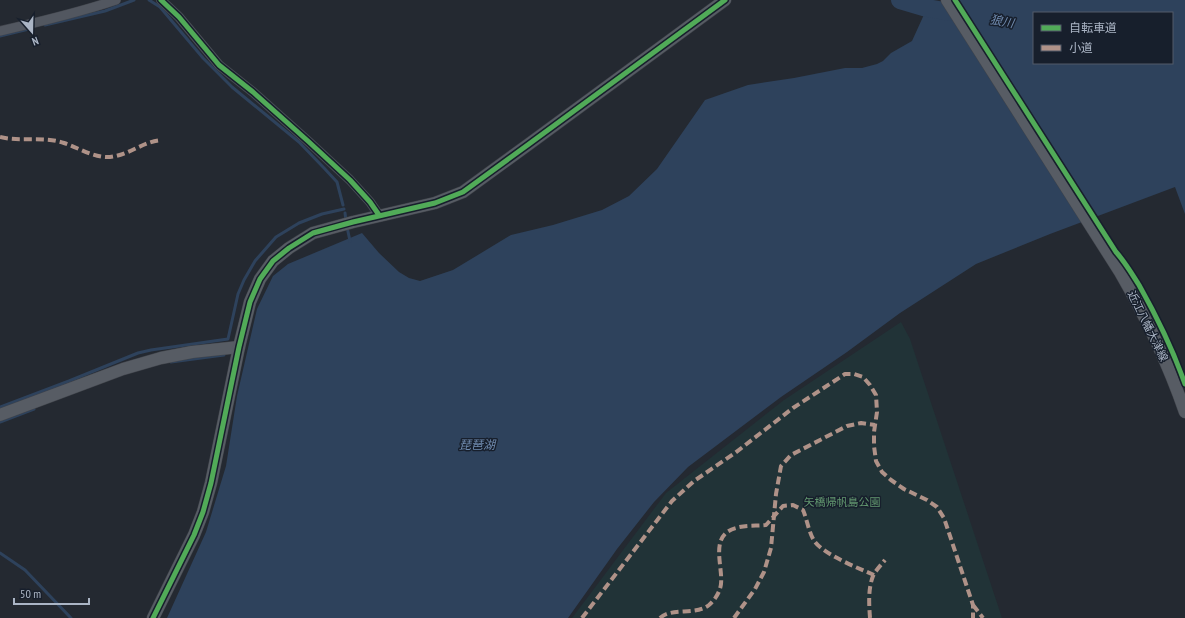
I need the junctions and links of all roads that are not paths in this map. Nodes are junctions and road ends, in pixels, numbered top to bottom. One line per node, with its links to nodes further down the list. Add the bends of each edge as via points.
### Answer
1 (116, 0): 5 (street)
2 (161, 0): 6 (street, via 179,17 219,65 253,92 350,180)
3 (726, 0): 6 (street, via 463,192 435,203)
4 (947, 0): 8 (street, 近江八幡大津線, via 1133,295 1154,335)
5 (0, 31)
6 (379, 216): 7 (street, via 313,233 273,261 260,279 250,302)
7 (239, 347): 9 (street, via 161,358 123,369); 10 (street, via 203,512)
8 (1185, 412)
9 (0, 415)
10 (153, 618)

